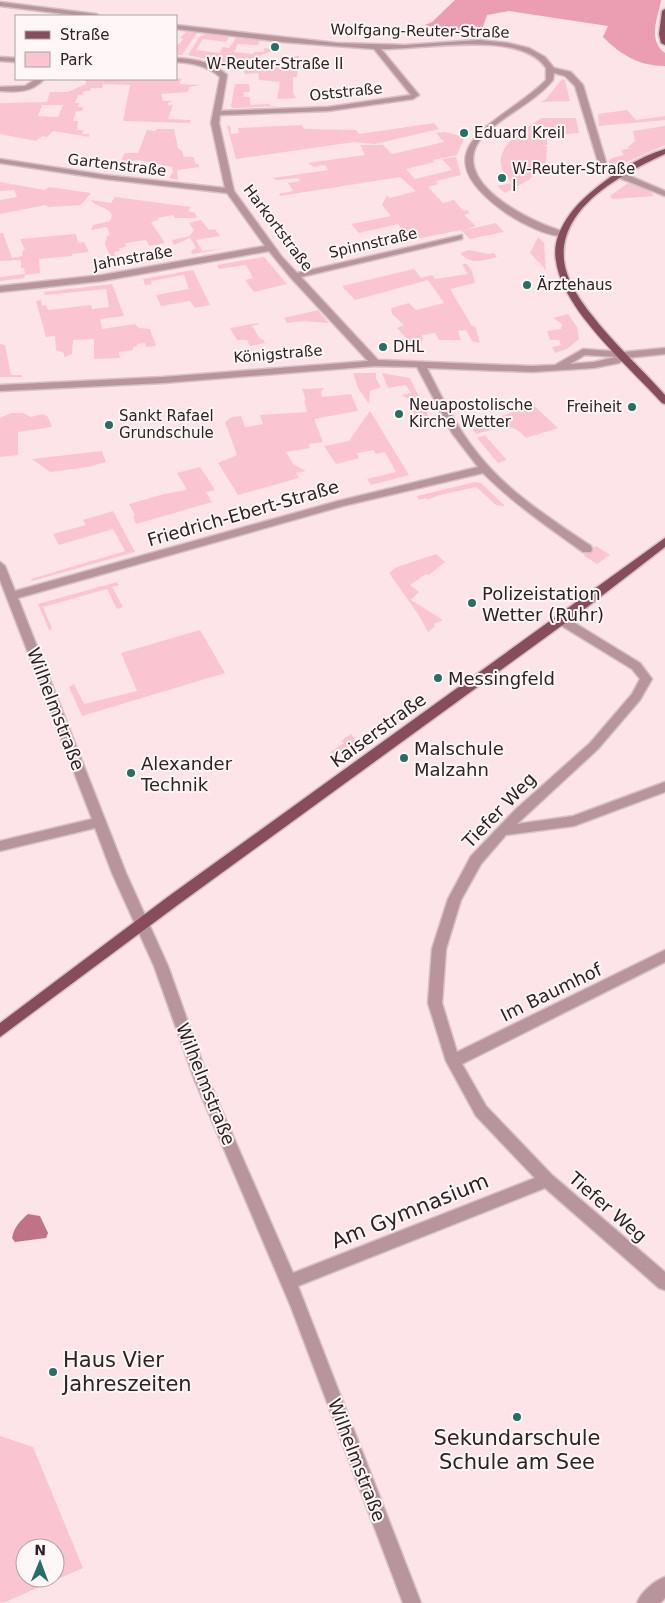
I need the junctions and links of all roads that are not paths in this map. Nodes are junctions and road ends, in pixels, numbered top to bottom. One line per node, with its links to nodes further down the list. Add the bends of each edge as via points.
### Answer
1 (0, 4): 3 (street)
2 (665, 11): 5 (main road)
3 (88, 15)
4 (178, 27): 6 (street, Wolfgang-Reuter-Straße)
5 (665, 43)
6 (376, 47): 10 (street, Wolfgang-Reuter-Straße, via 506,45 526,49 544,59); 13 (street, Oststraße, via 415,95 413,97 328,109)
7 (0, 59): 8 (street)
8 (15, 60)
9 (178, 60): 13 (street, Harkortstraße, via 205,63 224,77)
10 (551, 70): 16 (street, via 568,74 579,85); 20 (street, via 544,89 510,110 482,133 468,158 474,181 510,214)
11 (39, 80): 12 (street, via 28,88)
12 (0, 89)
13 (217, 113): 18 (street, Harkortstraße, via 217,136)
14 (665, 151): 17 (main road)
15 (0, 161): 18 (street, Gartenstraße, via 105,178)
16 (602, 162)
17 (620, 175): 19 (street); 20 (main road, via 580,206)
18 (230, 191): 22 (street, Harkortstraße)
19 (665, 192)
20 (562, 234): 26 (main road, via 559,257 567,284 599,329)
21 (459, 237): 23 (street, Spinnstraße)
22 (270, 248): 23 (street, Harkortstraße); 24 (street, Jahnstraße, via 102,278)
23 (294, 276): 27 (street, Harkortstraße)
24 (0, 288)
25 (665, 351): 26 (street, Königstraße)
26 (624, 355): 28 (street, Königstraße, via 616,361 532,369); 30 (main road)
27 (375, 363): 28 (street, Königstraße); 29 (street, Königstraße, via 163,380)
28 (421, 365): 31 (street, via 444,413)
29 (0, 388)
30 (665, 401)
31 (484, 468): 33 (street, via 539,515); 35 (street, Friedrich-Ebert-Straße)
32 (665, 542): 36 (main road, Kaiserstraße)
33 (587, 549)
34 (1, 573): 35 (street, Wilhelmstraße)
35 (12, 596): 38 (street, Wilhelmstraße)
36 (561, 620): 39 (street, Tiefer Weg, via 636,666 646,679 636,698 594,746); 41 (main road, Kaiserstraße)
37 (665, 787): 39 (street, via 574,821)
38 (100, 822): 40 (street); 41 (street, Wilhelmstraße)
39 (502, 831): 44 (street, Tiefer Weg, via 476,860 454,900 440,949 435,1004)
40 (0, 846)
41 (142, 925): 43 (main road); 46 (street, Wilhelmstraße, via 162,966 202,1081)
42 (665, 956): 44 (street, Im Baumhof)
43 (0, 1031)
44 (454, 1061): 45 (street, Tiefer Weg, via 481,1111)
45 (548, 1180): 46 (street, Am Gymnasium); 47 (street, Tiefer Weg)
46 (289, 1282): 49 (street, Wilhelmstraße)
47 (665, 1282)
48 (665, 1586): 50 (street)
49 (412, 1603)
50 (646, 1603)

